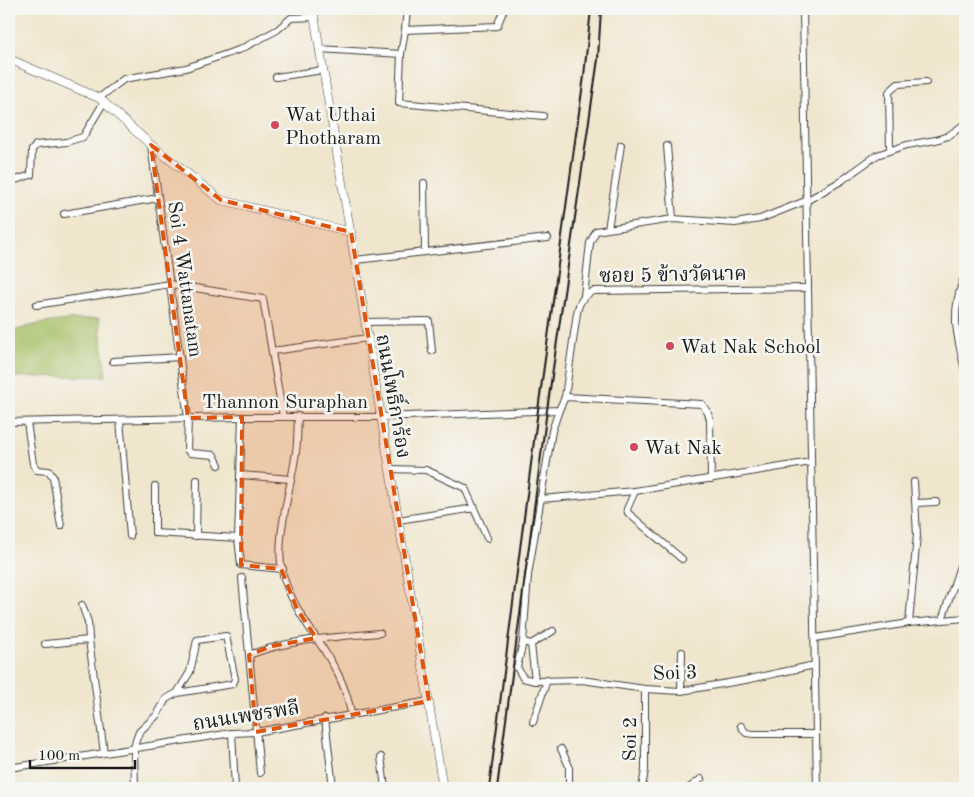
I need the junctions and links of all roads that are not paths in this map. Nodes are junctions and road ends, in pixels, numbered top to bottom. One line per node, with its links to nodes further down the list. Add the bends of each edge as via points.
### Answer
1 (407, 9): 5 (street)
2 (504, 9): 5 (street, via 497,26)
3 (803, 9): 22 (street)
4 (313, 13): 6 (street, ถนนโพธิ์การ้อง); 12 (street, via 291,18 277,30 241,49 186,68 124,79)
5 (405, 30): 7 (street)
6 (319, 49): 7 (street); 9 (street, ถนนโพธิ์การ้อง)
7 (402, 54): 13 (street, via 399,103)
8 (9, 59): 12 (street)
9 (323, 70): 10 (street); 26 (street, ถนนโพธิ์การ้อง)
10 (276, 77)
11 (926, 82): 18 (street, via 898,84 889,92)
12 (102, 100): 15 (street); 19 (street, via 82,137 36,145 32,150 31,175)
13 (543, 116)
14 (965, 124): 18 (street, via 948,136)
15 (151, 145): 21 (street, Soi 4 Wattanatam); 26 (street, via 221,200)
16 (621, 145): 25 (street)
17 (667, 146): 24 (street)
18 (890, 150): 22 (street, via 864,162 841,181)
19 (9, 182)
20 (424, 183): 28 (street)
21 (158, 198): 23 (street); 31 (street, Soi 4 Wattanatam)
22 (806, 201): 24 (street, via 760,218 735,223); 32 (street)
23 (64, 214)
24 (673, 219): 25 (street)
25 (608, 229): 33 (street, via 596,231 590,243)
26 (351, 232): 29 (street, ถนนโพธิ์การ้อง)
27 (548, 238): 28 (street)
28 (425, 252): 29 (street)
29 (355, 260): 37 (street, ถนนโพธิ์การ้อง)
30 (965, 276): 34 (street)
31 (170, 284): 36 (street); 40 (street, via 264,298); 41 (street, Soi 4 Wattanatam)
32 (808, 288): 33 (street, ซอย 5 ข้างวัดนาค, via 593,291); 54 (street)
33 (584, 296): 44 (street, ซอย 5 ข้างวัดนาค, via 576,313)
34 (957, 296): 35 (street); 43 (street, via 955,324)
35 (965, 298)
36 (36, 306)
37 (365, 322): 38 (street, ถนนโพธิ์การ้อง); 39 (street, via 429,321)
38 (368, 338): 40 (street); 49 (street, ถนนโพธิ์การ้อง)
39 (432, 351)
40 (272, 352): 48 (street)
41 (180, 357): 42 (street); 50 (street, Soi 4 Wattanatam)
42 (113, 361)
43 (965, 370)
44 (566, 397): 45 (street); 59 (street, via 702,404 710,420)
45 (559, 410): 49 (street, Thannon Suraphan); 64 (street, via 552,431)
46 (298, 416): 48 (street, Thannon Suraphan); 49 (street, Thannon Suraphan); 58 (street, via 296,457)
47 (242, 417): 48 (street, Thannon Suraphan); 50 (street, Thannon Suraphan); 57 (street)
48 (283, 417)
49 (382, 417): 56 (street, ถนนโพธิ์การ้อง)
50 (188, 418): 51 (street, Thannon Suraphan); 55 (street, Soi 4 Wattanatam, via 188,452 214,455)
51 (120, 420): 53 (street, Thannon Suraphan); 70 (street)
52 (9, 422): 53 (street, Thannon Suraphan)
53 (28, 422): 69 (street, via 32,464 37,470 49,471 53,477)
54 (811, 462): 59 (street); 86 (street)
55 (219, 465)
56 (390, 469): 67 (street, via 426,470 459,484 468,491); 68 (street, ถนนโพธิ์การ้อง)
57 (240, 474): 58 (street); 72 (street)
58 (291, 479): 77 (street, via 281,536)
59 (710, 479): 63 (street)
60 (197, 480): 71 (street)
61 (914, 482): 66 (street)
62 (155, 486): 71 (street, via 155,533)
63 (634, 491): 64 (street); 75 (street, via 628,513)
64 (540, 500): 88 (street, via 528,574)
65 (936, 502): 66 (street)
66 (916, 503): 82 (street, via 916,561)
67 (475, 508): 68 (street); 73 (street)
68 (398, 520): 99 (street, ถนนโพธิ์การ้อง)
69 (61, 526)
70 (130, 536)
71 (196, 536): 72 (street)
72 (238, 538): 77 (street, via 241,566)
73 (487, 538)
74 (965, 551): 76 (street)
75 (682, 559)
76 (963, 562): 81 (street)
77 (282, 569): 85 (street, via 297,609)
78 (242, 578): 92 (street)
79 (82, 605): 87 (street, via 88,622)
80 (965, 618): 81 (street)
81 (942, 620): 82 (street)
82 (909, 623): 86 (street)
83 (554, 631): 90 (street)
84 (380, 633): 85 (street)
85 (316, 638): 92 (street, via 272,646); 100 (street, via 339,673 348,694)
86 (815, 638): 93 (street)
87 (89, 640): 89 (street); 109 (street)
88 (523, 642): 90 (street); 95 (street, via 518,672 523,678)
89 (45, 644)
90 (531, 644): 95 (street)
91 (682, 652): 97 (street)
92 (249, 655): 104 (street)
93 (815, 665): 97 (street, Soi 3); 106 (street)
94 (547, 680): 95 (street, Soi 3); 96 (street, Soi 3, via 592,681); 102 (street)
95 (535, 681)
96 (645, 690): 97 (street, Soi 3); 120 (street, Soi 2, via 646,770)
97 (681, 691)
98 (177, 693): 98 (street, via 233,684 235,679 226,636 197,640 190,672); 107 (street, via 166,699 157,714 139,732)
99 (429, 701): 100 (street, ถนนเพชรพลี); 118 (street, ถนนโพธิ์การ้อง)
100 (351, 714): 101 (street, ถนนเพชรพลี)
101 (326, 718): 104 (street, ถนนเพชรพลี); 116 (street)
102 (533, 722)
103 (741, 726): 106 (street, via 746,733 754,734)
104 (256, 732): 105 (street, ถนนเพชรพลี); 112 (street)
105 (232, 733): 107 (street, ถนนเพชรพลี); 115 (street)
106 (816, 734): 122 (street)
107 (134, 749): 109 (street, ถนนเพชรพลี); 114 (street)
108 (561, 749): 119 (street, via 569,766)
109 (104, 753): 111 (street, ถนนเพชรพลี)
110 (381, 757): 117 (street)
111 (9, 768)
112 (260, 773)
113 (701, 779): 121 (street)
114 (136, 788)
115 (235, 788)
116 (333, 788)
117 (385, 788)
118 (443, 788)
119 (569, 788)
120 (642, 788)
121 (689, 788)
122 (818, 788)

